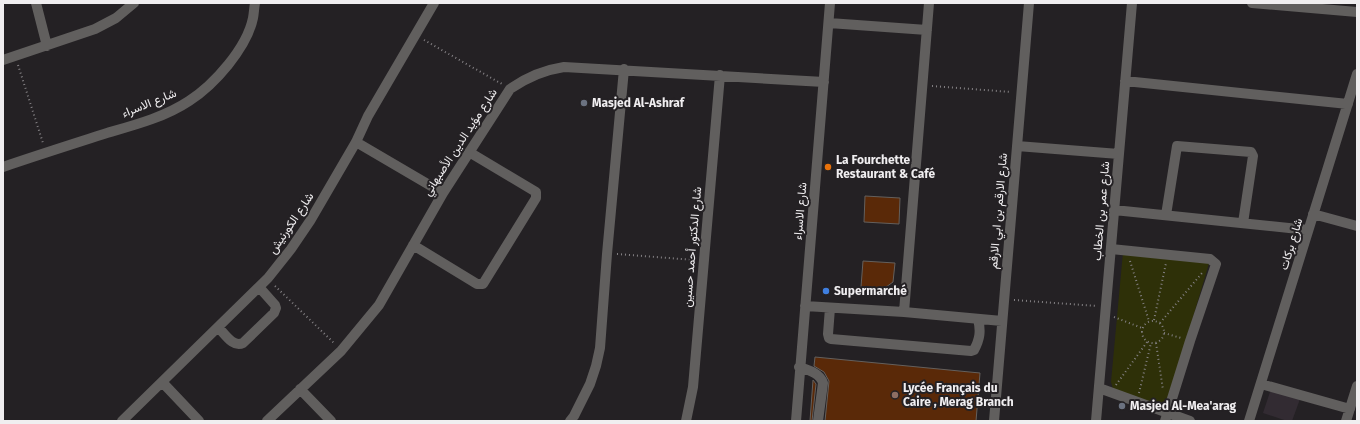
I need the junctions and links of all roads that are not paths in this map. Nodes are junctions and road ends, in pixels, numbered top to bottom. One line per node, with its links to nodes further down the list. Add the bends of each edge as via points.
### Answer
1 (36, 3): 13 (street)
2 (134, 3): 13 (street, via 116,18 95,30)
3 (254, 3): 25 (street, شارع الاسراء, via 253,19 242,44 210,84 189,101 139,124)
4 (434, 3): 21 (street, شارع الكورنيش, via 368,116)
5 (830, 3): 11 (street, شارع الاسراء)
6 (930, 3): 12 (street)
7 (1029, 3): 22 (street, شارع الارقم بن ابي الارقم)
8 (1132, 3): 18 (street, شارع عمر بن الخطاب)
9 (1252, 3): 10 (street)
10 (1357, 12)
11 (829, 23): 12 (street); 19 (street, شارع الاسراء)
12 (927, 30): 38 (street)
13 (47, 46): 14 (street)
14 (3, 60)
15 (624, 69): 17 (street, شارع مؤيد الدين الأصبهاني); 23 (street, شارع مؤيد الدين الأصبهاني, via 564,67 550,69 523,80 510,89); 54 (street, via 600,348 590,384)
16 (1357, 74): 20 (street, شارع بركات)
17 (720, 75): 19 (street, شارع مؤيد الدين الأصبهاني); 55 (street, شارع الدكتور أحمد حسين, via 693,387)
18 (1125, 81): 20 (street); 24 (street, شارع عمر بن الخطاب)
19 (824, 82): 36 (street, شارع الاسراء)
20 (1348, 104): 28 (street, شارع بركات)
21 (356, 142): 26 (street); 35 (street, شارع الكورنيش, via 310,221 291,249)
22 (1017, 146): 24 (street); 40 (street, شارع الارقم بن ابي الارقم)
23 (469, 152): 26 (street, شارع مؤيد الدين الأصبهاني); 33 (street, via 536,192 536,198 483,284 478,284)
24 (1119, 154): 27 (street, شارع عمر بن الخطاب)
25 (3, 167)
26 (443, 193): 33 (street, شارع مؤيد الدين الأصبهاني)
27 (1114, 210): 29 (street); 34 (street, شارع عمر بن الخطاب)
28 (1313, 214): 31 (street); 32 (street, شارع بركات)
29 (1166, 216): 30 (street); 30 (street, via 1177,146 1251,152 1253,156)
30 (1243, 223): 32 (street)
31 (1357, 226)
32 (1308, 230): 44 (street, شارع بركات)
33 (413, 245): 47 (street, شارع مؤيد الدين الأصبهاني, via 379,304 341,351)
34 (1111, 249): 46 (street, شارع عمر بن الخطاب); 49 (street, via 1213,260 1216,264)
35 (259, 287): 41 (street, شارع الكورنيش); 41 (street, via 275,305 274,313 239,345 234,344)
36 (805, 306): 37 (street); 42 (street, شارع الاسراء)
37 (830, 308): 38 (street); 39 (street, via 828,334 831,339 971,351 978,343 980,335)
38 (904, 312): 39 (street)
39 (978, 319): 40 (street)
40 (1002, 321): 58 (street, شارع الارقم بن ابي الارقم)
41 (218, 327): 43 (street, شارع الكورنيش)
42 (800, 367): 56 (street, شارع الاسراء); 57 (street, via 817,374 823,383)
43 (162, 383): 50 (street, شارع الكورنيش); 51 (street)
44 (1260, 384): 48 (street); 61 (street, شارع بركات)
45 (1357, 386): 48 (street)
46 (1099, 388): 49 (street, via 1137,402); 59 (street, شارع عمر بن الخطاب)
47 (300, 389): 52 (street, شارع مؤيد الدين الأصبهاني); 53 (street)
48 (1350, 409): 62 (street)
49 (1166, 417): 60 (street)
50 (122, 421)
51 (199, 421)
52 (267, 421)
53 (331, 421)
54 (570, 421)
55 (686, 421)
56 (796, 421)
57 (818, 421)
58 (994, 421)
59 (1096, 421)
60 (1190, 421)
61 (1249, 421)
62 (1346, 421)

